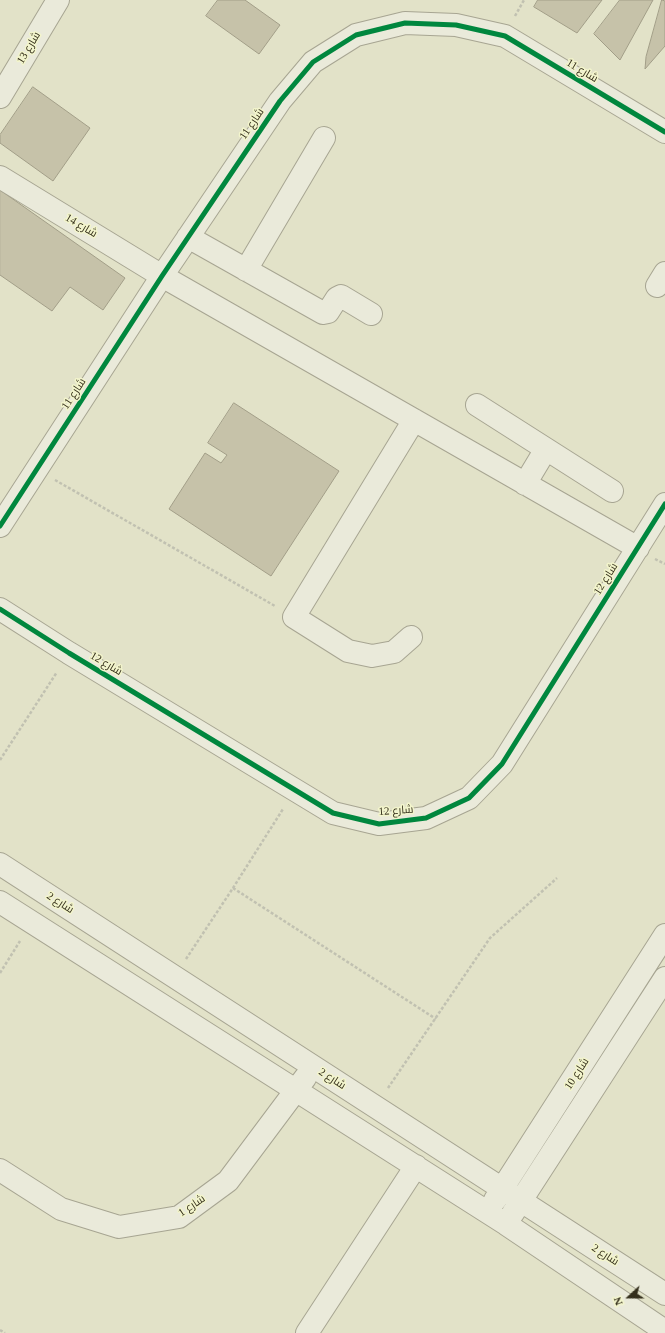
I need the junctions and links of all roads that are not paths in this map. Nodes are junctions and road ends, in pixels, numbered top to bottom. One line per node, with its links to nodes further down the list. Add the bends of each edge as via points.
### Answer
1 (58, 0): 2 (street, شارع 13)
2 (0, 97)
3 (665, 132): 6 (street, شارع 11, via 505,36 456,25 405,23 356,35 313,62 280,101)
4 (324, 138): 7 (street)
5 (0, 177): 8 (street, شارع 14)
6 (188, 237): 7 (street); 8 (street, شارع 11)
7 (246, 270): 9 (street, via 323,313 328,312 341,296)
8 (162, 276): 11 (street, شارع 14); 16 (street, شارع 11)
9 (371, 314)
10 (477, 405): 12 (street)
11 (414, 420): 13 (street, شارع 14); 19 (street, via 294,617 348,650 372,656 394,652)
12 (546, 449): 13 (street); 14 (street)
13 (525, 484): 17 (street, شارع 14)
14 (612, 491)
15 (665, 504): 17 (street, شارع 12)
16 (0, 526)
17 (638, 548): 18 (street, شارع 12, via 502,764 469,798 426,818 379,824 333,813)
18 (0, 609)
19 (411, 637)
20 (0, 864): 25 (street, شارع 2)
21 (0, 902): 26 (street)
22 (665, 935): 23 (street, شارع 10)
23 (646, 964): 24 (street); 29 (street, شارع 10)
24 (665, 977): 30 (street, شارع 10)
25 (313, 1067): 26 (street, شارع 1); 29 (street, شارع 2)
26 (296, 1090): 27 (street); 28 (street, شارع 1, via 228,1181 179,1217 119,1227 61,1210)
27 (416, 1166): 31 (street); 35 (street)
28 (0, 1170)
29 (503, 1189): 30 (street, شارع 2); 31 (street, شارع 10)
30 (521, 1201): 32 (street, شارع 10); 33 (street, شارع 2)
31 (488, 1212): 32 (street)
32 (506, 1224): 34 (street)
33 (665, 1294)
34 (665, 1331)
35 (307, 1333)

